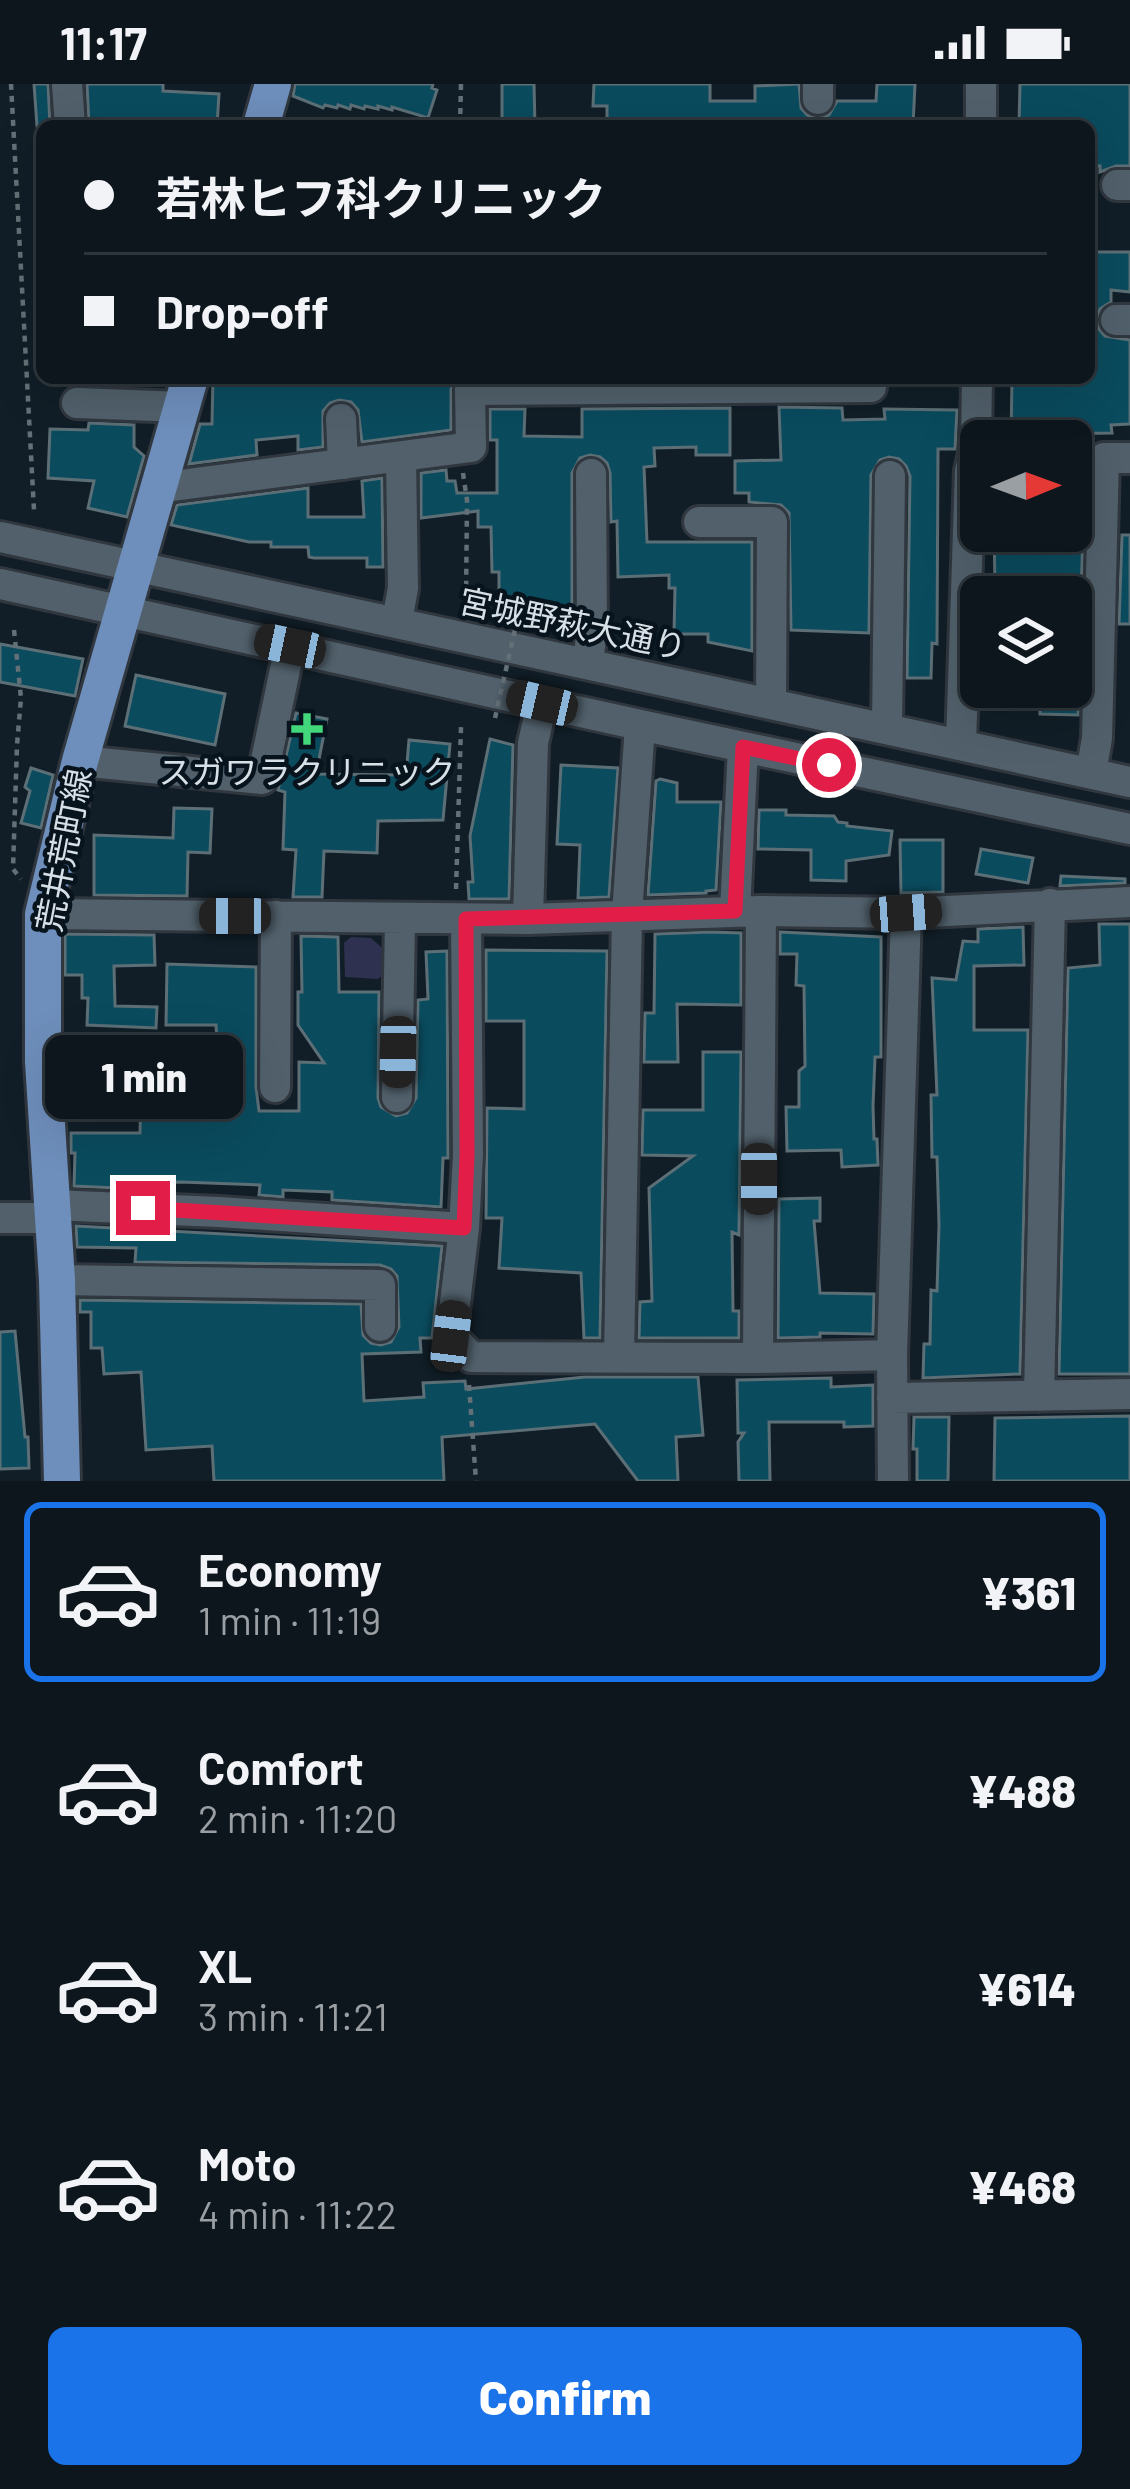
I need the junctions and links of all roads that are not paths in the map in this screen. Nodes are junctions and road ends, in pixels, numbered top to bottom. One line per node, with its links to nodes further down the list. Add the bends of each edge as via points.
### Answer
1 (68, 84): 4 (street)
2 (273, 84): 5 (main road)
3 (982, 84): 6 (street)
4 (70, 120)
5 (263, 120)
6 (981, 120)
7 (977, 384): 30 (street)
8 (872, 387): 12 (street, via 470,390 471,447)
9 (186, 393): 10 (street); 17 (main road, 荒井荒町線)
10 (77, 404)
11 (341, 419): 14 (street)
12 (401, 457): 14 (street); 23 (street, via 404,587)
13 (1130, 458): 33 (street, via 1104,458)
14 (343, 464): 17 (street)
15 (590, 474): 25 (street)
16 (890, 476): 29 (street)
17 (157, 488): 20 (main road, 荒井荒町線)
18 (699, 523): 27 (street, via 772,522)
19 (0, 538): 20 (street, 宮城野萩大通り)
20 (135, 567): 22 (main road, 荒井荒町線); 23 (street, 宮城野萩大通り)
21 (0, 584): 22 (street)
22 (122, 610): 24 (street); 32 (main road, 荒井荒町線)
23 (397, 622): 25 (street, 宮城野萩大通り)
24 (290, 646): 26 (street); 32 (street, via 262,779)
25 (588, 664): 27 (street, 宮城野萩大通り)
26 (542, 703): 28 (street); 45 (street, via 532,756)
27 (771, 703): 29 (street, 宮城野萩大通り)
28 (640, 725): 31 (street); 41 (street)
29 (887, 728): 30 (street, 宮城野萩大通り)
30 (961, 744): 33 (street, 宮城野萩大通り)
31 (743, 747): 35 (street); 39 (street)
32 (80, 761): 36 (main road, 荒井荒町線)
33 (1090, 773): 34 (street, 宮城野萩大通り)
34 (1130, 782)
35 (1130, 829)
36 (47, 900): 42 (street); 48 (main road, 荒井荒町線, via 43,1062)
37 (1130, 902): 38 (street)
38 (1049, 904): 40 (street); 57 (street)
39 (748, 911): 40 (street); 41 (street); 55 (street)
40 (906, 913): 53 (street)
41 (627, 915): 45 (street); 54 (street)
42 (276, 916): 43 (street); 46 (street)
43 (400, 918): 44 (street); 47 (street)
44 (460, 919): 45 (street); 50 (street)
45 (528, 919)
46 (274, 1087)
47 (397, 1097)
48 (52, 1211): 49 (street); 50 (street); 51 (main road, 荒井荒町線)
49 (0, 1218)
50 (464, 1228): 54 (street, via 451,1336 472,1357)
51 (57, 1280): 52 (street, via 380,1285); 59 (main road, 荒井荒町線)
52 (380, 1326)
53 (892, 1355): 55 (street); 58 (street)
54 (619, 1357): 55 (street)
55 (758, 1358)
56 (1130, 1394): 57 (street)
57 (1040, 1396): 58 (street)
58 (892, 1397): 60 (street)
59 (62, 1481)
60 (893, 1481)

